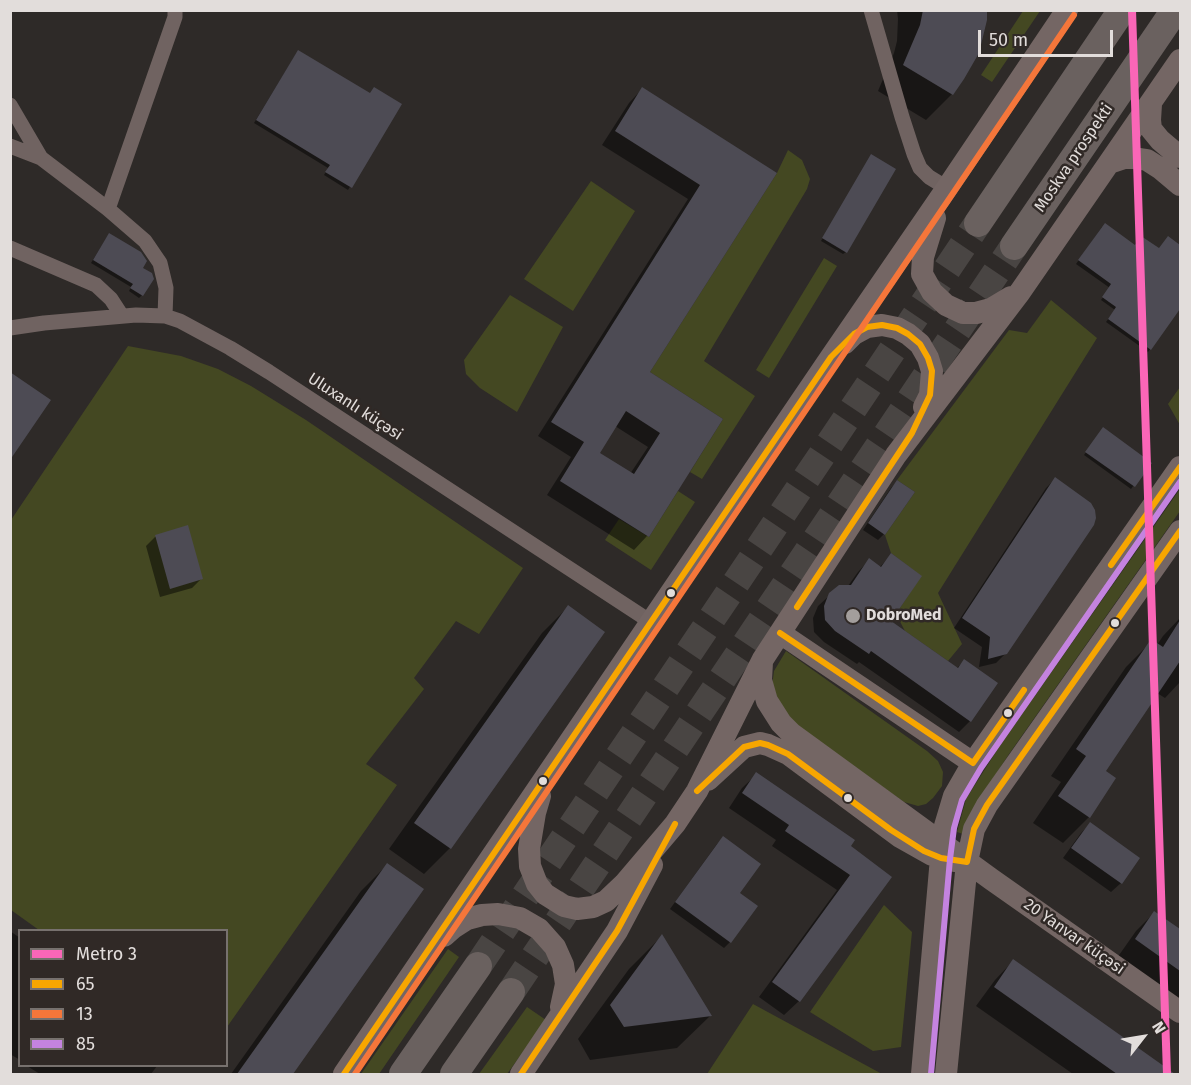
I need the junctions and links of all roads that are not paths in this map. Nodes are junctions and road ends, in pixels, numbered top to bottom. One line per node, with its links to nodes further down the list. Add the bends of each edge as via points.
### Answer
1 (175, 10): 15 (street)
2 (871, 10): 14 (street, via 914,154 920,168)
3 (1067, 10): 14 (main road)
4 (1122, 10): 16 (highway)
5 (1175, 10): 17 (highway, Moskva prospekti)
6 (1180, 60): 7 (main road, Moskva prospekti)
7 (1150, 104): 10 (main road, via 1151,129); 12 (main road, Moskva prospekti)
8 (10, 105): 11 (street)
9 (10, 146): 11 (street)
10 (1180, 157)
11 (40, 158): 15 (street)
12 (1109, 164): 13 (main road, via 1124,158 1147,160); 19 (main road, Moskva prospekti)
13 (1180, 185)
14 (947, 188): 19 (main road, via 923,257 922,274 932,292 963,313 991,309); 23 (main road)
15 (108, 208): 21 (street, via 145,241 160,263)
16 (978, 223)
17 (1014, 246)
18 (10, 248): 20 (street, via 96,285)
19 (1020, 292): 24 (main road, Moskva prospekti)
20 (122, 316): 21 (street, Uluxanlı küçəsi); 22 (street, Uluxanlı küçəsi)
21 (165, 316): 27 (street, Uluxanlı küçəsi, via 200,331 269,372)
22 (10, 328)
23 (831, 357): 24 (main road, via 867,327 897,328 920,344 932,371 932,384); 27 (main road)
24 (912, 433): 28 (main road)
25 (1180, 467): 30 (main road)
26 (1180, 531): 35 (main road, via 987,805 974,830)
27 (651, 622): 31 (main road)
28 (780, 633): 29 (main road); 30 (main road)
29 (762, 659): 32 (main road); 34 (main road, via 763,690 786,728)
30 (973, 763): 34 (main road, via 954,796)
31 (547, 775): 33 (main road, via 531,833 530,866 545,894 564,906 594,907 606,901); 38 (main road)
32 (697, 791): 33 (main road); 34 (main road, via 744,747 768,744 788,754 900,837 924,851)
33 (675, 824): 42 (main road, via 617,930)
34 (942, 851): 35 (main road); 47 (main road)
35 (967, 862): 36 (main road); 37 (main road, 20 Yanvar küçəsi)
36 (963, 914): 37 (main road, via 980,896 999,895); 48 (main road)
37 (1052, 922): 41 (main road, 20 Yanvar küçəsi)
38 (427, 952): 42 (main road, via 453,928 482,915 520,918 539,929 555,947 566,984); 43 (main road)
39 (478, 966): 44 (highway)
40 (512, 992): 45 (highway)
41 (1180, 1012)
42 (552, 1028): 46 (main road)
43 (344, 1074)
44 (403, 1074)
45 (454, 1074)
46 (521, 1074)
47 (922, 1074)
48 (946, 1074)

